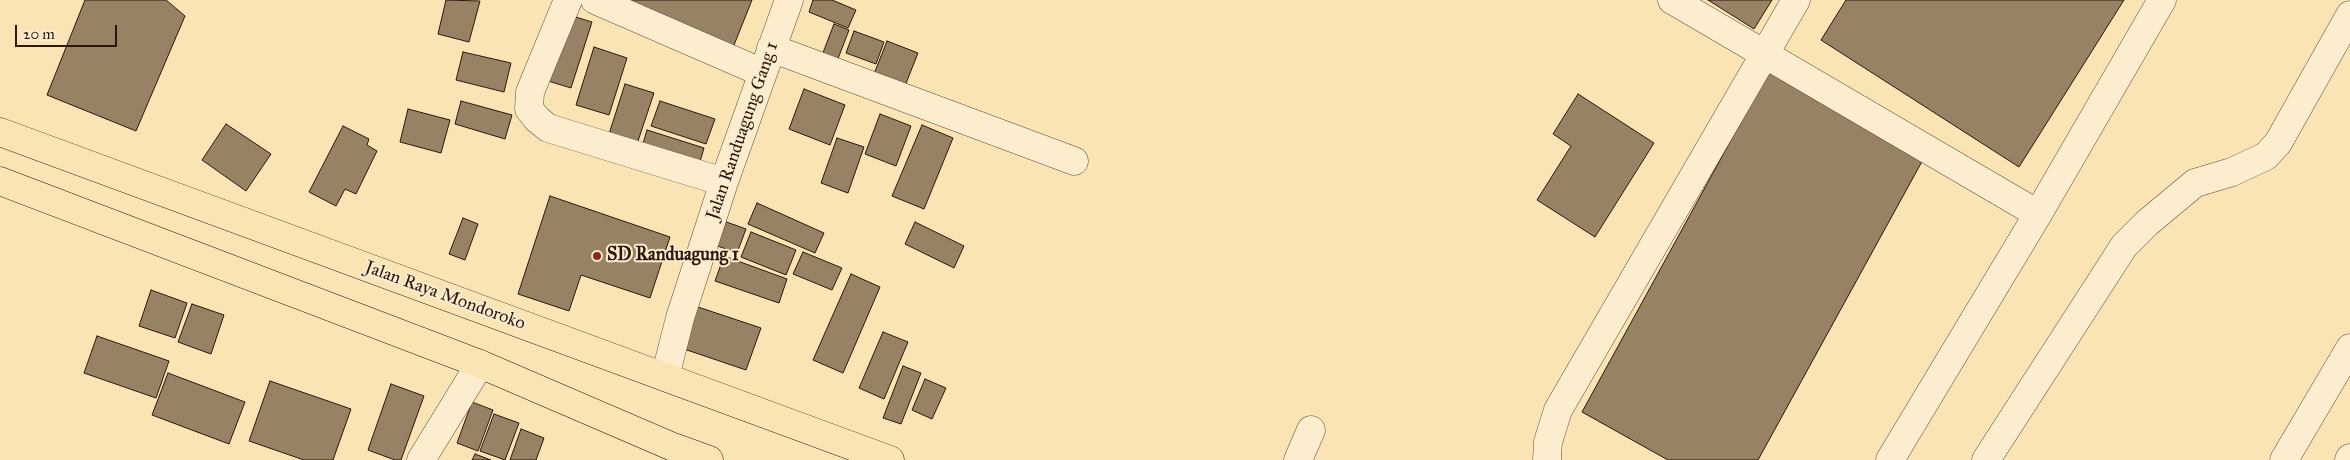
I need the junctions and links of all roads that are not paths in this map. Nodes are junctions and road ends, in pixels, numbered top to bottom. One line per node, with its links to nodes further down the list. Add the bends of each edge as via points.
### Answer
1 (568, 0): 13 (street, via 530,92 529,109 537,119 548,128)
2 (594, 0): 9 (street)
3 (789, 0): 9 (street, Jalan Randuagung Gang 1)
4 (1672, 0): 8 (street)
5 (1796, 0): 8 (street)
6 (2162, 0): 14 (street)
7 (2350, 15): 26 (street, via 2278,143 2266,156 2232,172 2195,183 2147,222 2124,246)
8 (1765, 54): 14 (street); 24 (street, via 1558,410 1548,442)
9 (767, 60): 11 (street); 13 (street, Jalan Randuagung Gang 1)
10 (0, 132): 17 (highway, Jalan Raya Mondoroko)
11 (1074, 161)
12 (0, 181): 16 (highway)
13 (724, 182): 17 (street, Jalan Randuagung Gang 1, via 680,318)
14 (2038, 214): 25 (street)
15 (2350, 348): 27 (street)
16 (480, 364): 19 (highway); 20 (street)
17 (665, 377): 22 (highway, Jalan Raya Mondoroko)
18 (1311, 430): 23 (street)
19 (672, 454): 21 (highway)
20 (421, 460)
21 (708, 460)
22 (890, 460)
23 (1298, 460)
24 (1547, 460)
25 (1890, 460)
26 (1986, 460)
27 (2284, 460)

